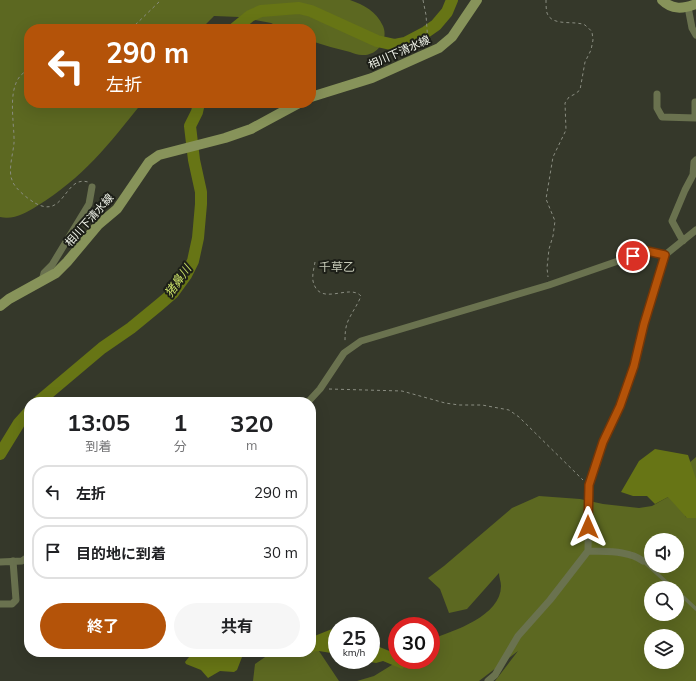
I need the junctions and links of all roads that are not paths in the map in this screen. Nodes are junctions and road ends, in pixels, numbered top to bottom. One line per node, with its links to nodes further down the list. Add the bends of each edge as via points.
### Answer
1 (477, 0): 6 (main road, 相川下清水線, via 452,37 439,48 372,78)
2 (662, 0): 3 (main road, via 676,8)
3 (692, 6): 4 (street, via 692,28)
4 (696, 35)
5 (657, 94): 9 (street, via 657,108 662,117)
6 (316, 95)
7 (695, 102): 9 (street)
8 (290, 108): 15 (main road, 相川下清水線, via 252,129 159,155 149,162 117,209 98,225 56,273)
9 (695, 118)
10 (696, 160): 13 (street, via 693,175 672,221)
11 (92, 187): 15 (street, via 89,204 52,265 44,272)
12 (696, 230): 13 (street)
13 (683, 241): 14 (street)
14 (665, 255): 17 (street, via 647,251 549,285 361,341 344,354); 18 (street, via 634,366 589,485)
15 (42, 281): 16 (main road, 相川下清水線)
16 (0, 306)
17 (313, 397)
18 (588, 551): 21 (street, via 624,553 637,556); 27 (street, via 518,636 495,675)
19 (24, 560): 20 (street)
20 (12, 561): 22 (street); 25 (street, via 16,600 12,604)
21 (643, 561): 23 (lane)
22 (0, 562)
23 (665, 581)
24 (684, 598): 26 (lane)
25 (0, 604)
26 (696, 609)
27 (488, 681)

